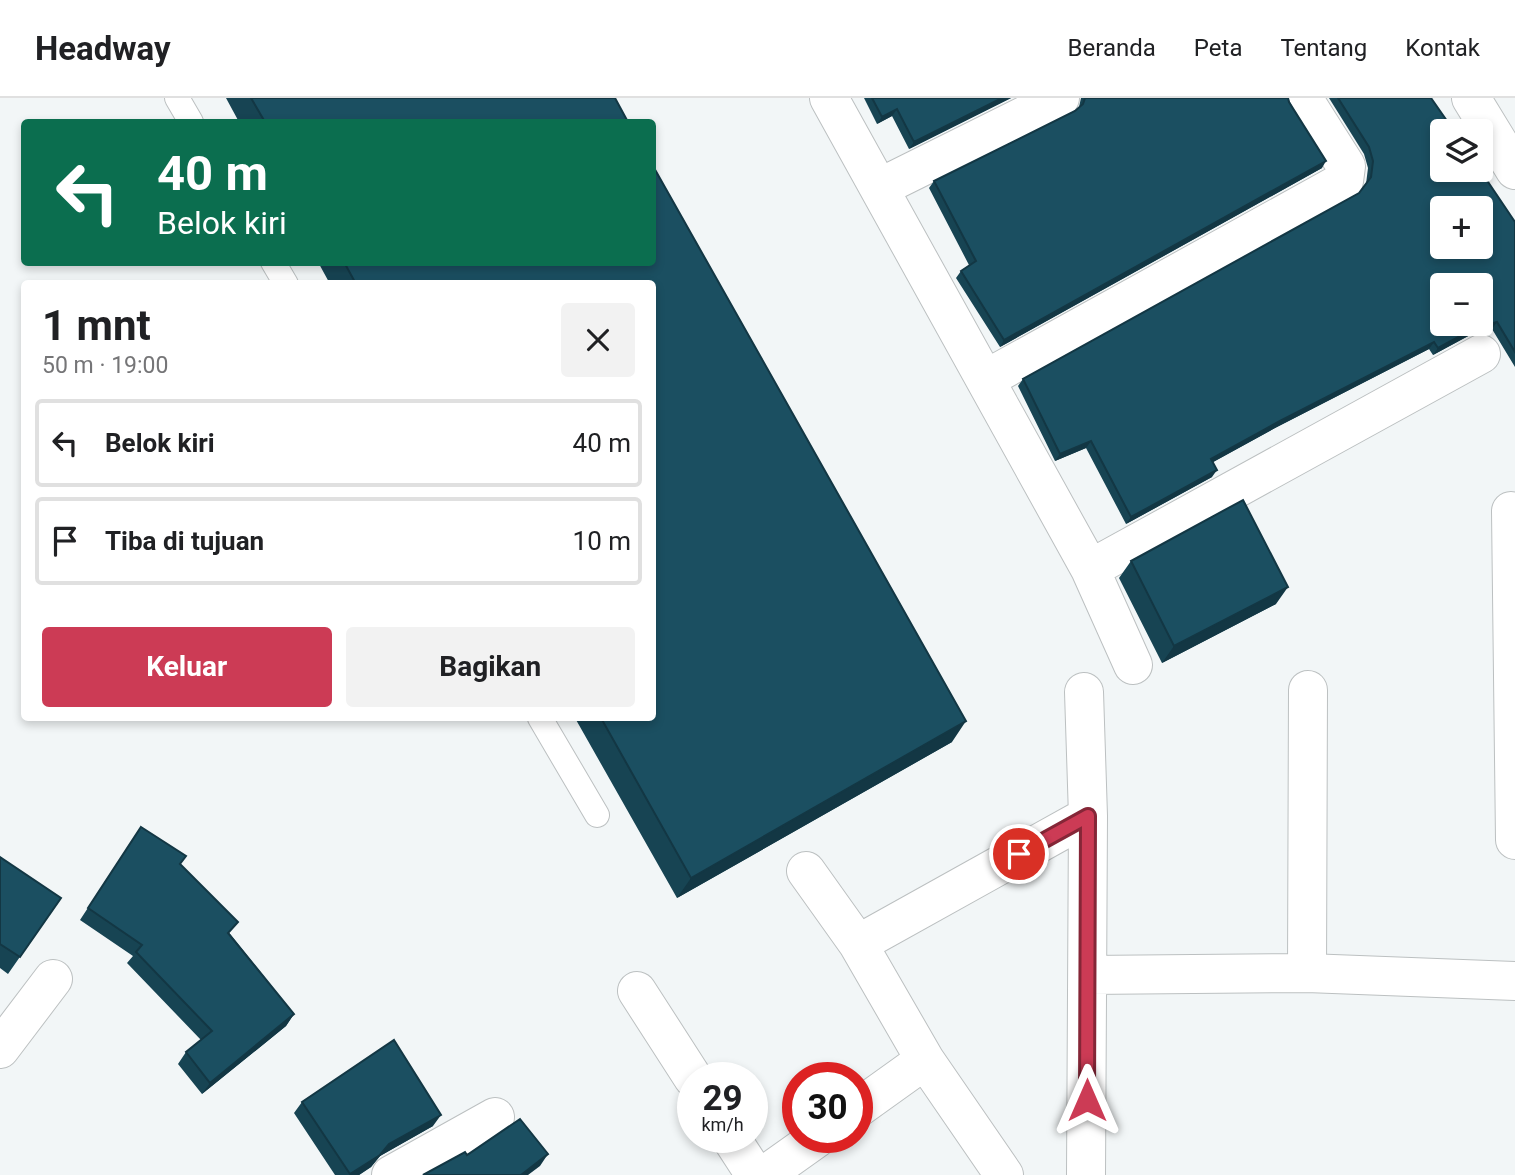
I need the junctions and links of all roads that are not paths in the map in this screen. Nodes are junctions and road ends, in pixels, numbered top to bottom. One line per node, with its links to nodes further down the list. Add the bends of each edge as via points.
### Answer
1 (177, 98): 6 (lane)
2 (830, 98): 8 (street)
3 (1060, 98): 8 (street)
4 (1303, 98): 10 (street, via 1346,166 1344,181)
5 (1471, 98): 7 (street)
6 (189, 119)
7 (1515, 170)
8 (881, 187): 10 (street)
9 (1481, 354): 12 (street)
10 (986, 379): 12 (street)
11 (1511, 511): 19 (street)
12 (1090, 569): 13 (street)
13 (1133, 665)
14 (1308, 690): 22 (street)
15 (1084, 692): 18 (street)
16 (542, 721): 17 (lane)
17 (597, 815)
18 (1088, 816): 21 (street); 23 (street)
19 (1515, 840)
20 (806, 871): 21 (street)
21 (858, 944): 28 (street)
22 (1307, 973): 23 (street); 25 (street)
23 (1088, 975): 38 (street)
24 (53, 978): 27 (street)
25 (1515, 982)
26 (637, 991): 29 (street)
27 (0, 1049)
28 (925, 1060): 30 (street); 37 (street)
29 (683, 1062)
30 (873, 1097)
31 (495, 1116): 34 (street)
32 (741, 1153): 35 (street)
33 (796, 1153): 36 (street)
34 (391, 1175)
35 (755, 1175)
36 (765, 1175)
37 (1004, 1175)
38 (1086, 1175)

